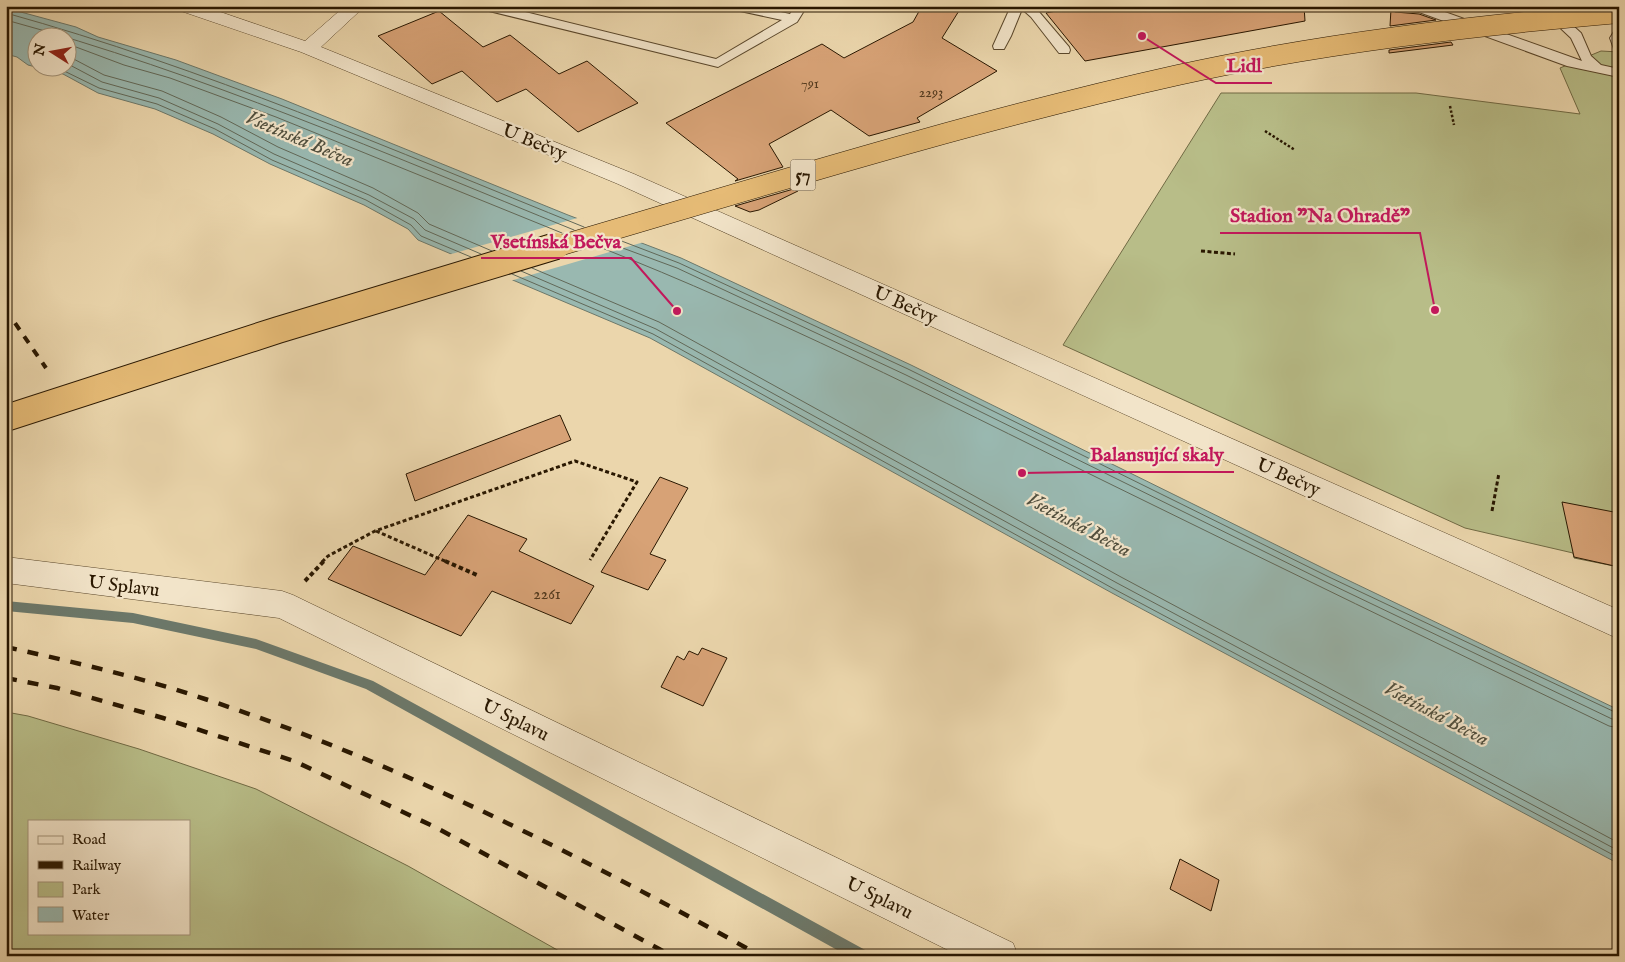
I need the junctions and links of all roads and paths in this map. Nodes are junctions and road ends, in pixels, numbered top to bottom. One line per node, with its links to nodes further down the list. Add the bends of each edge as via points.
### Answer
1 (184, 6): 15 (street, U Bečvy)
2 (356, 6): 15 (street)
3 (485, 6): 11 (lane, via 718,63)
4 (735, 6): 11 (lane)
5 (802, 6): 11 (lane)
6 (1017, 6): 13 (lane)
7 (1026, 6): 16 (lane)
8 (1395, 6): 17 (lane, via 1421,8 1521,46)
9 (1543, 6): 17 (lane, via 1577,36 1585,57)
10 (1619, 13): 25 (main road, 57, bridge, via 1368,41 1244,62 1120,89 835,166 398,292)
11 (793, 19)
12 (1619, 33): 14 (lane, via 1616,38)
13 (999, 46)
14 (1619, 46)
15 (308, 48): 33 (street, U Bečvy, via 635,183)
16 (1064, 50)
17 (1598, 69): 18 (lane)
18 (1619, 73)
19 (1450, 106): 20 (path)
20 (1454, 125)
21 (1265, 131): 22 (path)
22 (1295, 150)
23 (1201, 251): 24 (path)
24 (1234, 254)
25 (6, 418)
26 (1499, 473): 27 (path)
27 (1492, 512)
28 (375, 531): 29 (path, via 575,461 637,482); 31 (path); 32 (path, via 328,556)
29 (590, 560)
30 (6, 570): 32 (street, U Splavu)
31 (477, 575)
32 (282, 605): 34 (street, U Splavu)
33 (1619, 625)
34 (1000, 956)

